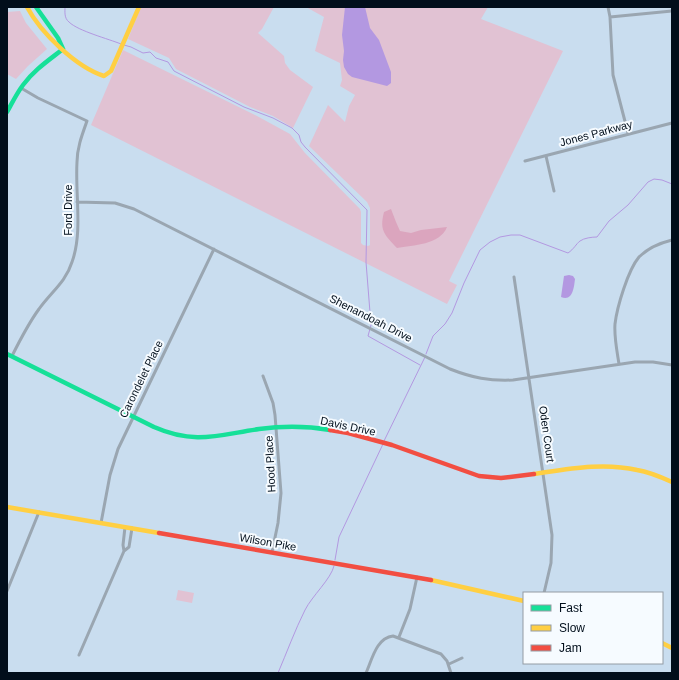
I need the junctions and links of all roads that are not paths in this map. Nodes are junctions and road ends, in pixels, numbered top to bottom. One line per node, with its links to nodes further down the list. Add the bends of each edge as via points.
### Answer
1 (27, 7): 7 (street, via 38,25)
2 (36, 7): 7 (street, via 59,38)
3 (139, 7): 7 (street, via 107,75 101,75 81,64)
4 (608, 7): 6 (street)
5 (672, 11): 6 (street)
6 (610, 17): 11 (street, via 613,75)
7 (63, 49): 8 (street, via 32,74)
8 (21, 88): 9 (street); 15 (street, Ford Drive, via 87,121 77,154)
9 (7, 112)
10 (672, 123): 11 (street, Jones Parkway)
11 (628, 133): 12 (street, Jones Parkway)
12 (546, 156): 13 (street, Jones Parkway); 14 (street)
13 (525, 161)
14 (554, 191)
15 (77, 202): 17 (street, Shenandoah Drive, via 123,205); 19 (street, Ford Drive, via 77,239 72,263 63,281 40,307)
16 (672, 240): 20 (street, via 650,248 631,269 615,324)
17 (214, 249): 23 (street, Shenandoah Drive, via 450,369 474,378); 24 (street, Carondelet Place)
18 (514, 277): 23 (street, Oden Court)
19 (9, 355): 24 (street, Davis Drive)
20 (619, 364): 21 (street, Shenandoah Drive, via 647,362); 23 (street, Shenandoah Drive)
21 (672, 365)
22 (263, 376): 25 (street, Hood Place, via 273,403)
23 (530, 378): 26 (street, Oden Court)
24 (133, 417): 25 (street, Davis Drive, via 164,432 188,438 208,438); 30 (street, Carondelet Place, via 112,466)
25 (277, 427): 26 (street, Davis Drive, via 334,430 383,443 492,479); 34 (street, Hood Place, via 281,493)
26 (544, 473): 27 (street, Davis Drive, via 618,466 644,471); 37 (street, Oden Court, via 552,535 551,563)
27 (672, 482)
28 (7, 507): 29 (street, Wilson Pike)
29 (39, 512): 30 (street, Wilson Pike); 36 (street)
30 (101, 523): 31 (street, Wilson Pike)
31 (125, 527): 32 (street, Wilson Pike); 33 (street)
32 (132, 528): 33 (street, via 129,547); 34 (street, Wilson Pike)
33 (124, 551): 42 (street)
34 (272, 552): 35 (street, Wilson Pike)
35 (417, 577): 38 (street, Wilson Pike); 39 (street, via 410,609)
36 (7, 591)
37 (544, 592)
38 (523, 601)
39 (399, 637): 44 (street, via 438,652); 45 (street, via 390,636 382,640)
40 (663, 644): 41 (street)
41 (672, 648)
42 (79, 655)
43 (462, 658): 44 (street)
44 (449, 664): 46 (street)
45 (366, 673)
46 (451, 673)

